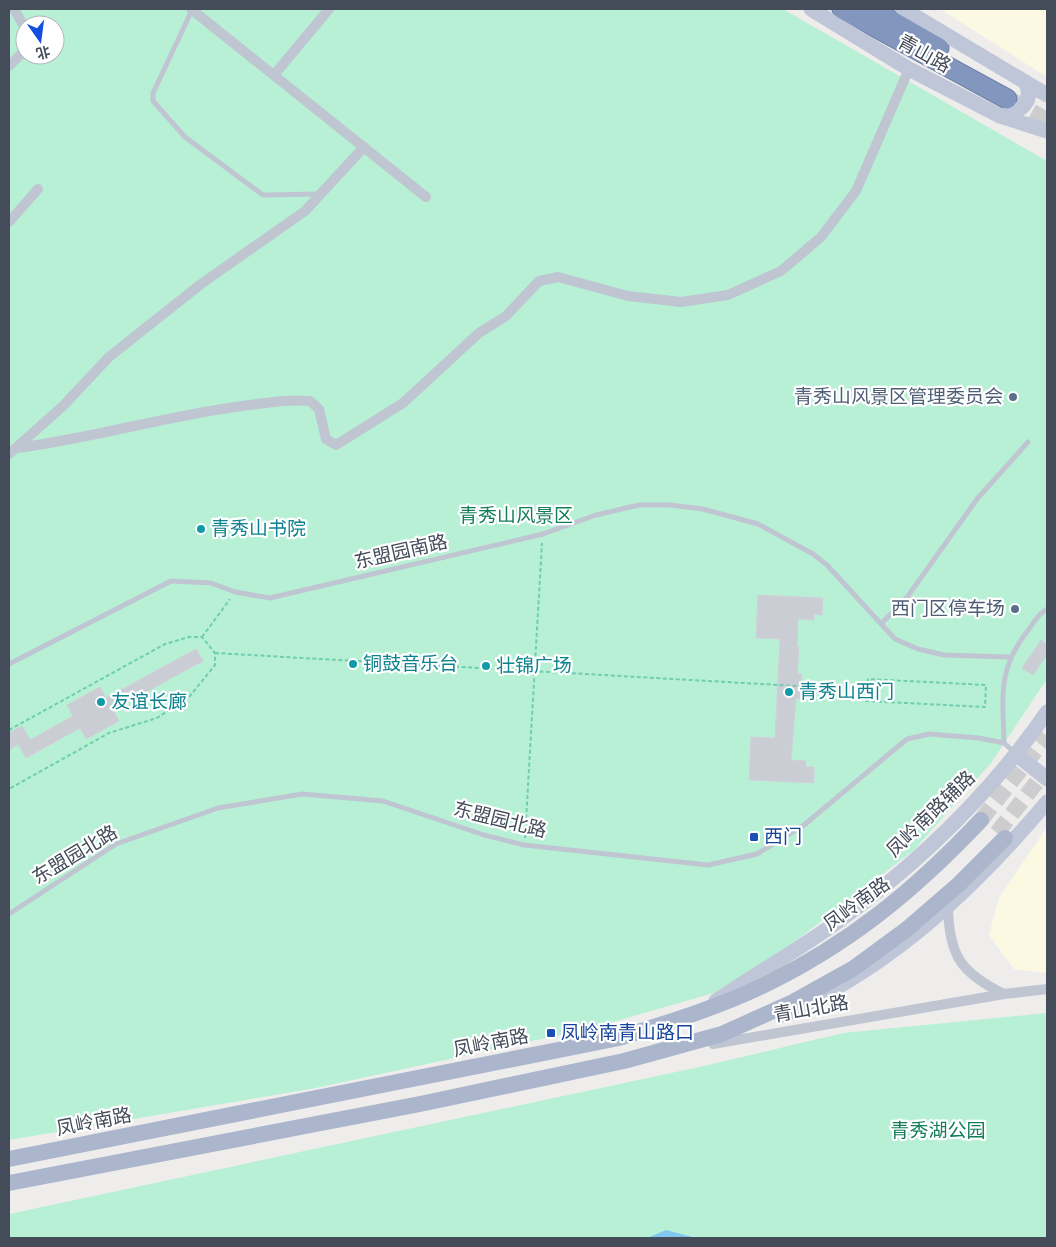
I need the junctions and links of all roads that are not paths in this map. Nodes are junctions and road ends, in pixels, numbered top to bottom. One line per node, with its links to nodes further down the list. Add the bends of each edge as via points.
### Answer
1 (191, 9): 8 (street); 14 (lane, via 153,93 153,101 184,137 263,195)
2 (329, 9): 8 (street)
3 (811, 9): 7 (street)
4 (842, 9): 10 (highway, 青山路)
5 (871, 9): 10 (highway, 青山路)
6 (903, 9): 10 (street)
7 (908, 69): 10 (street); 18 (street, via 856,191 821,237 781,272 728,295 681,302 628,296 558,277 539,281 506,316 479,333 403,403 336,445 326,439 319,409 310,401 294,400 211,410)
8 (274, 75): 12 (street)
9 (1047, 95): 10 (street)
10 (1011, 97): 11 (street)
11 (1046, 126)
12 (364, 148): 14 (street); 15 (street)
13 (38, 189): 16 (street)
14 (321, 194): 18 (street, via 305,211 201,284 109,357 64,406)
15 (426, 197)
16 (9, 222)
17 (1028, 442): 20 (lane, via 977,498 908,596)
18 (13, 451)
19 (1047, 609): 21 (lane)
20 (882, 624): 21 (lane, 东盟园南路, via 895,639 918,649 944,655); 22 (lane, 东盟园南路, via 827,565 758,524 703,509 639,505 596,515 543,534 270,598 235,592 211,583 171,581)
21 (1010, 657): 24 (lane, via 1002,686)
22 (9, 664)
23 (1047, 712): 25 (street, 凤岭南路辅路)
24 (1004, 743): 25 (lane); 31 (lane, 东盟园北路, via 930,734 906,739 804,825 757,854 708,865 524,845 383,801 302,794 218,808 116,844)
25 (1017, 755): 26 (street); 34 (street, 凤岭南路辅路, via 930,848 885,886 839,921)
26 (1047, 778)
27 (1047, 802): 30 (street, via 984,873)
28 (981, 820): 34 (main road, 凤岭南路, via 940,864 898,901 849,936 788,973)
29 (1001, 836): 36 (main road, via 910,916 848,960 781,998 721,1026)
30 (948, 907): 33 (street, via 952,941 960,961 979,981); 35 (street, via 913,937 859,975 812,1002)
31 (9, 914)
32 (1047, 989): 33 (street, 青山北路)
33 (1004, 994): 35 (street, 青山北路)
34 (702, 1012): 37 (main road, 凤岭南路, via 618,1038)
35 (720, 1043): 36 (street, 青山北路)
36 (624, 1061): 38 (main road)
37 (9, 1159)
38 (9, 1183)

